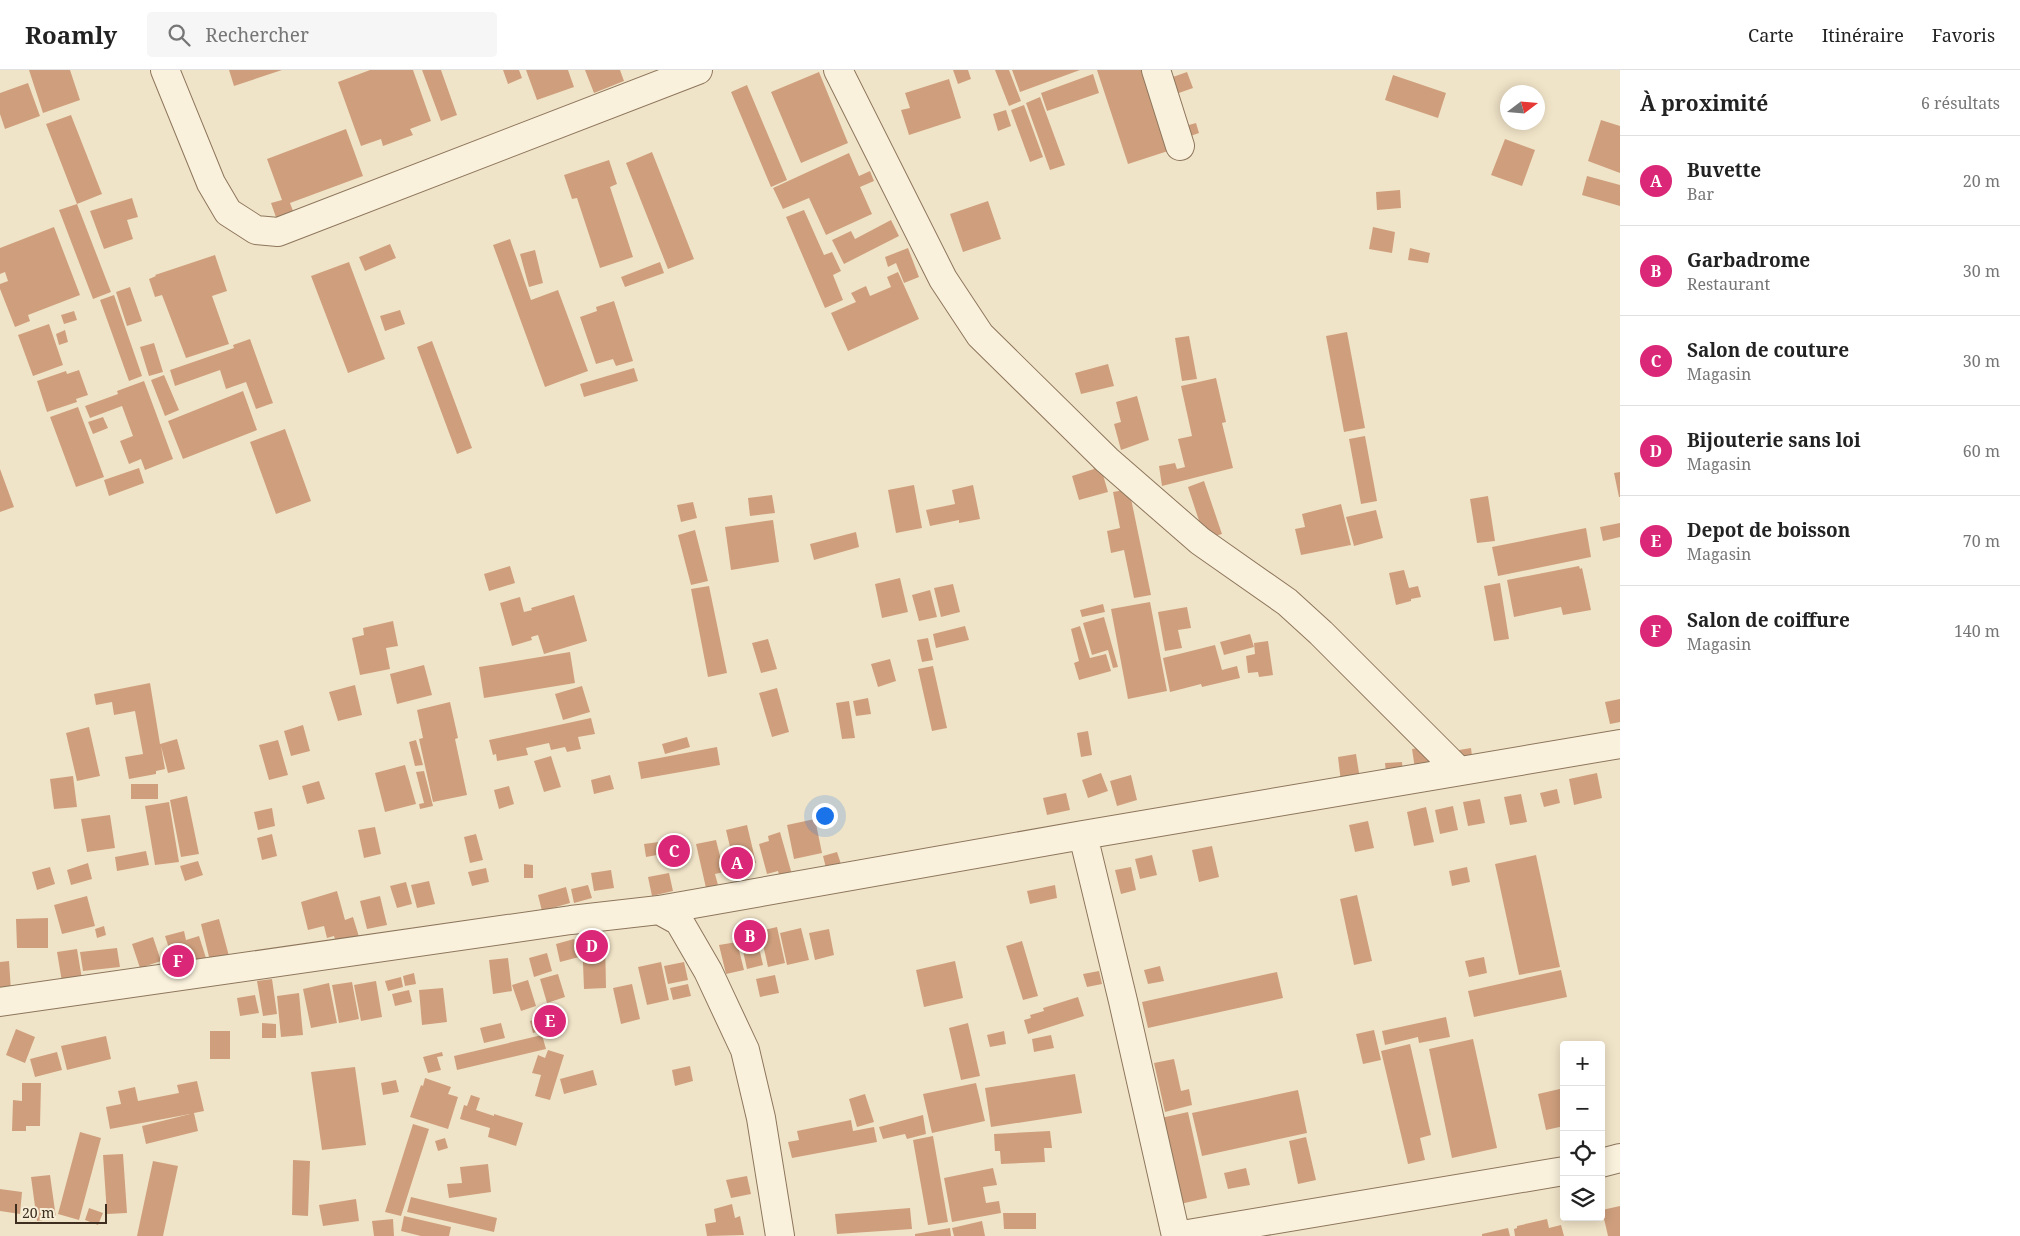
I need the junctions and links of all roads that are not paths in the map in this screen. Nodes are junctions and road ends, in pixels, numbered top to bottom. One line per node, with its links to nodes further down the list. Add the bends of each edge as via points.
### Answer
1 (165, 70): 2 (street, via 211,183 228,212 256,230 278,232)
2 (698, 70)
3 (838, 70): 7 (street, via 943,279 980,335 1114,467 1200,541 1287,602)
4 (1156, 70): 5 (street)
5 (1180, 146)
6 (1620, 744): 7 (street)
7 (1459, 771): 8 (street)
8 (1082, 835): 9 (street); 15 (street)
9 (659, 910): 10 (street); 14 (street, via 679,921 708,971 745,1050 761,1118)
10 (0, 1002)
11 (1620, 1158): 12 (street)
12 (1605, 1162)
13 (1560, 1172): 15 (street)
14 (780, 1236)
15 (1176, 1236)

